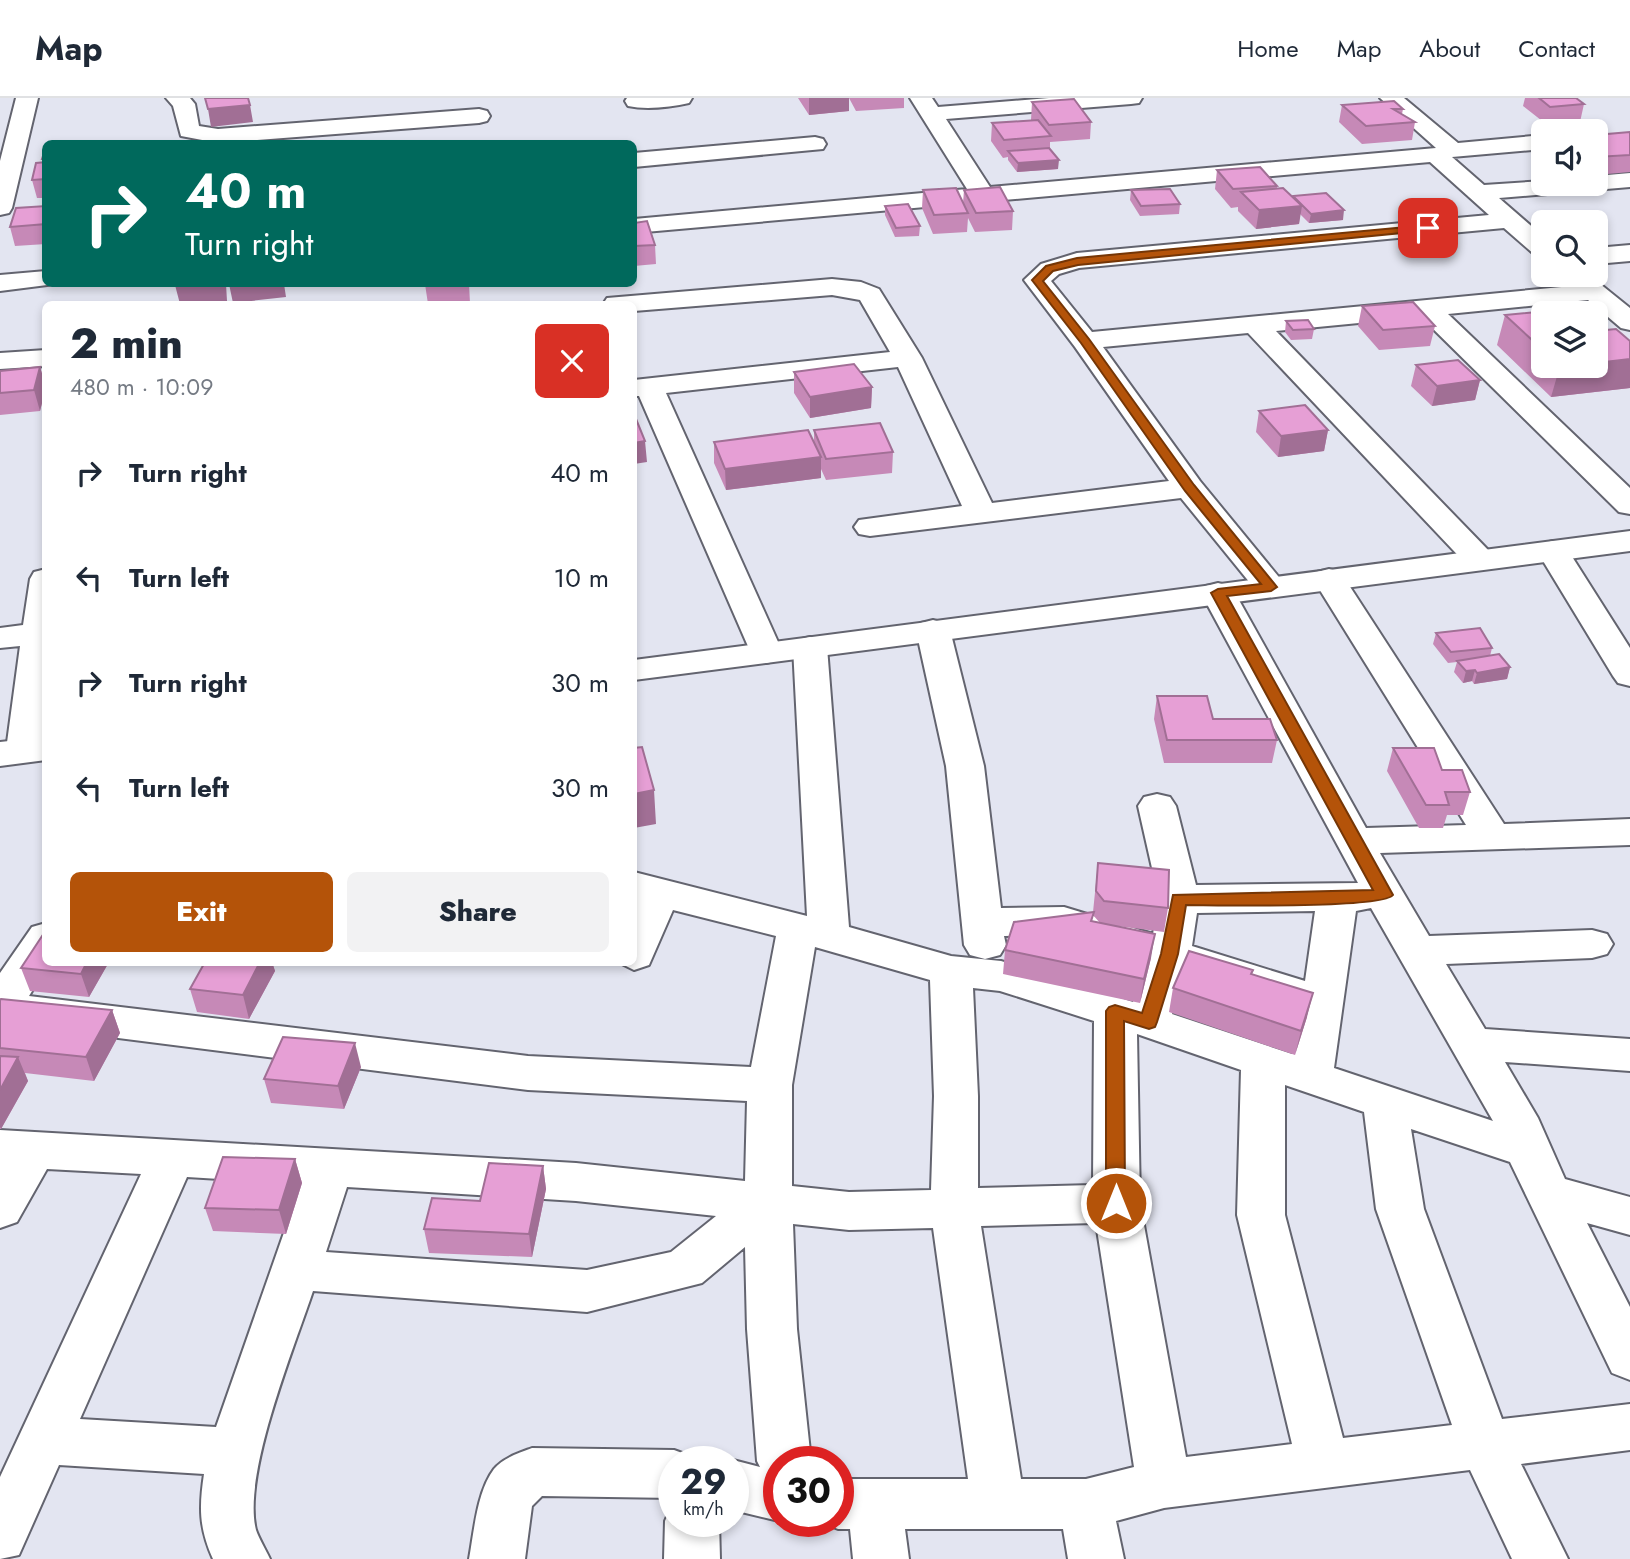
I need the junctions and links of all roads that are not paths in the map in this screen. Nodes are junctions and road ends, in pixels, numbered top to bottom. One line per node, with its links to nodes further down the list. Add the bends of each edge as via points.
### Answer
1 (27, 98): 14 (street)
2 (177, 98): 9 (street, via 184,104 189,131 218,136)
3 (681, 98): 7 (street)
4 (1131, 98): 6 (street)
5 (1391, 98): 13 (street)
6 (1082, 100): 8 (street)
7 (636, 101)
8 (926, 106): 20 (street)
9 (477, 107): 10 (street)
10 (483, 140)
11 (1531, 143): 13 (street)
12 (815, 144): 15 (street)
13 (1444, 153): 19 (street); 20 (street)
14 (6, 156): 21 (street)
15 (637, 160)
16 (1630, 180): 17 (street)
17 (1608, 182)
18 (1531, 189): 19 (street)
19 (1477, 193): 22 (street)
20 (982, 194): 23 (street)
21 (8, 212)
22 (1509, 220): 24 (street); 35 (street, via 1077,261 1050,268 1037,280)
23 (637, 226)
24 (1531, 239)
25 (1630, 253): 26 (street)
26 (1608, 255)
27 (42, 279): 28 (street)
28 (0, 283)
29 (1558, 287): 32 (street)
30 (1588, 287): 33 (street)
31 (637, 302): 37 (street, via 850,287 870,295)
32 (1427, 308): 34 (street); 41 (street)
33 (1630, 322)
34 (1255, 325): 35 (street); 46 (street)
35 (1085, 341): 40 (street)
36 (42, 358): 38 (street)
37 (908, 358): 39 (street); 42 (street)
38 (0, 361)
39 (641, 387): 55 (street)
40 (1189, 488): 42 (street); 48 (street)
41 (1630, 505)
42 (981, 513): 43 (street)
43 (870, 527)
44 (1630, 541): 45 (street)
45 (1553, 551): 46 (street); 57 (street)
46 (1480, 560): 47 (street)
47 (1329, 579): 48 (street); 61 (street)
48 (1271, 587): 49 (street)
49 (1218, 593): 51 (street); 62 (street)
50 (42, 615): 52 (street)
51 (933, 630): 54 (street); 67 (street, via 965,766)
52 (40, 633): 53 (street); 58 (street)
53 (0, 638)
54 (810, 647): 55 (street); 68 (street)
55 (765, 653): 56 (street)
56 (637, 670)
57 (1630, 676)
58 (23, 751)
59 (1157, 806): 66 (street)
60 (1630, 832): 61 (street)
61 (1493, 837): 62 (street)
62 (1354, 841): 64 (street)
63 (647, 889): 68 (street); 69 (street)
64 (1384, 895): 65 (street); 72 (street)
65 (1337, 898): 66 (street); 75 (street)
66 (1179, 899): 73 (street)
67 (982, 922): 73 (street, via 1064,921); 74 (street)
68 (814, 932): 74 (street); 82 (street)
69 (637, 940)
70 (42, 943): 76 (street)
71 (1592, 944): 72 (street)
72 (1418, 951): 78 (street)
73 (1170, 954): 75 (street); 77 (street)
74 (970, 973): 77 (street); 91 (street, via 957,1096)
75 (1323, 1002): 81 (street)
76 (0, 1007): 82 (street, via 528,1073)
77 (1132, 1017): 80 (street); 90 (street)
78 (1471, 1044): 79 (street); 85 (street, via 1515,1118)
79 (1630, 1055)
80 (1263, 1061): 81 (street); 101 (street, via 1261,1216)
81 (1310, 1077): 83 (street)
82 (770, 1085): 89 (street)
83 (1385, 1102): 85 (street); 98 (street, via 1399,1209)
84 (17, 1149): 86 (street); 92 (street)
85 (1527, 1150): 88 (street)
86 (172, 1158): 87 (street); 97 (street)
87 (330, 1167): 89 (street, via 576,1182); 94 (street)
88 (1551, 1194): 93 (street); 95 (street)
89 (768, 1201): 91 (street, via 849,1211); 94 (street, via 685,1269 587,1291); 99 (street, via 772,1329)
90 (1116, 1203): 91 (street); 103 (street)
91 (954, 1208): 105 (street)
92 (0, 1209)
93 (1630, 1216)
94 (295, 1270): 100 (street)
95 (1630, 1358)
96 (1630, 1427): 98 (street)
97 (44, 1440): 100 (street); 107 (street)
98 (1485, 1445): 101 (street); 114 (street)
99 (783, 1446)
100 (234, 1452): 109 (street, via 227,1498 229,1533)
101 (1323, 1465): 103 (street)
102 (658, 1474): 110 (street, via 532,1472 513,1487 505,1506)
103 (1164, 1484): 106 (street)
104 (857, 1504): 105 (street); 112 (street)
105 (998, 1504): 106 (street)
106 (1086, 1504): 113 (street)
107 (0, 1536)
108 (692, 1537): 111 (street)
109 (242, 1559)
110 (497, 1559)
111 (692, 1559)
112 (881, 1559)
113 (1096, 1559)
114 (1540, 1559)

